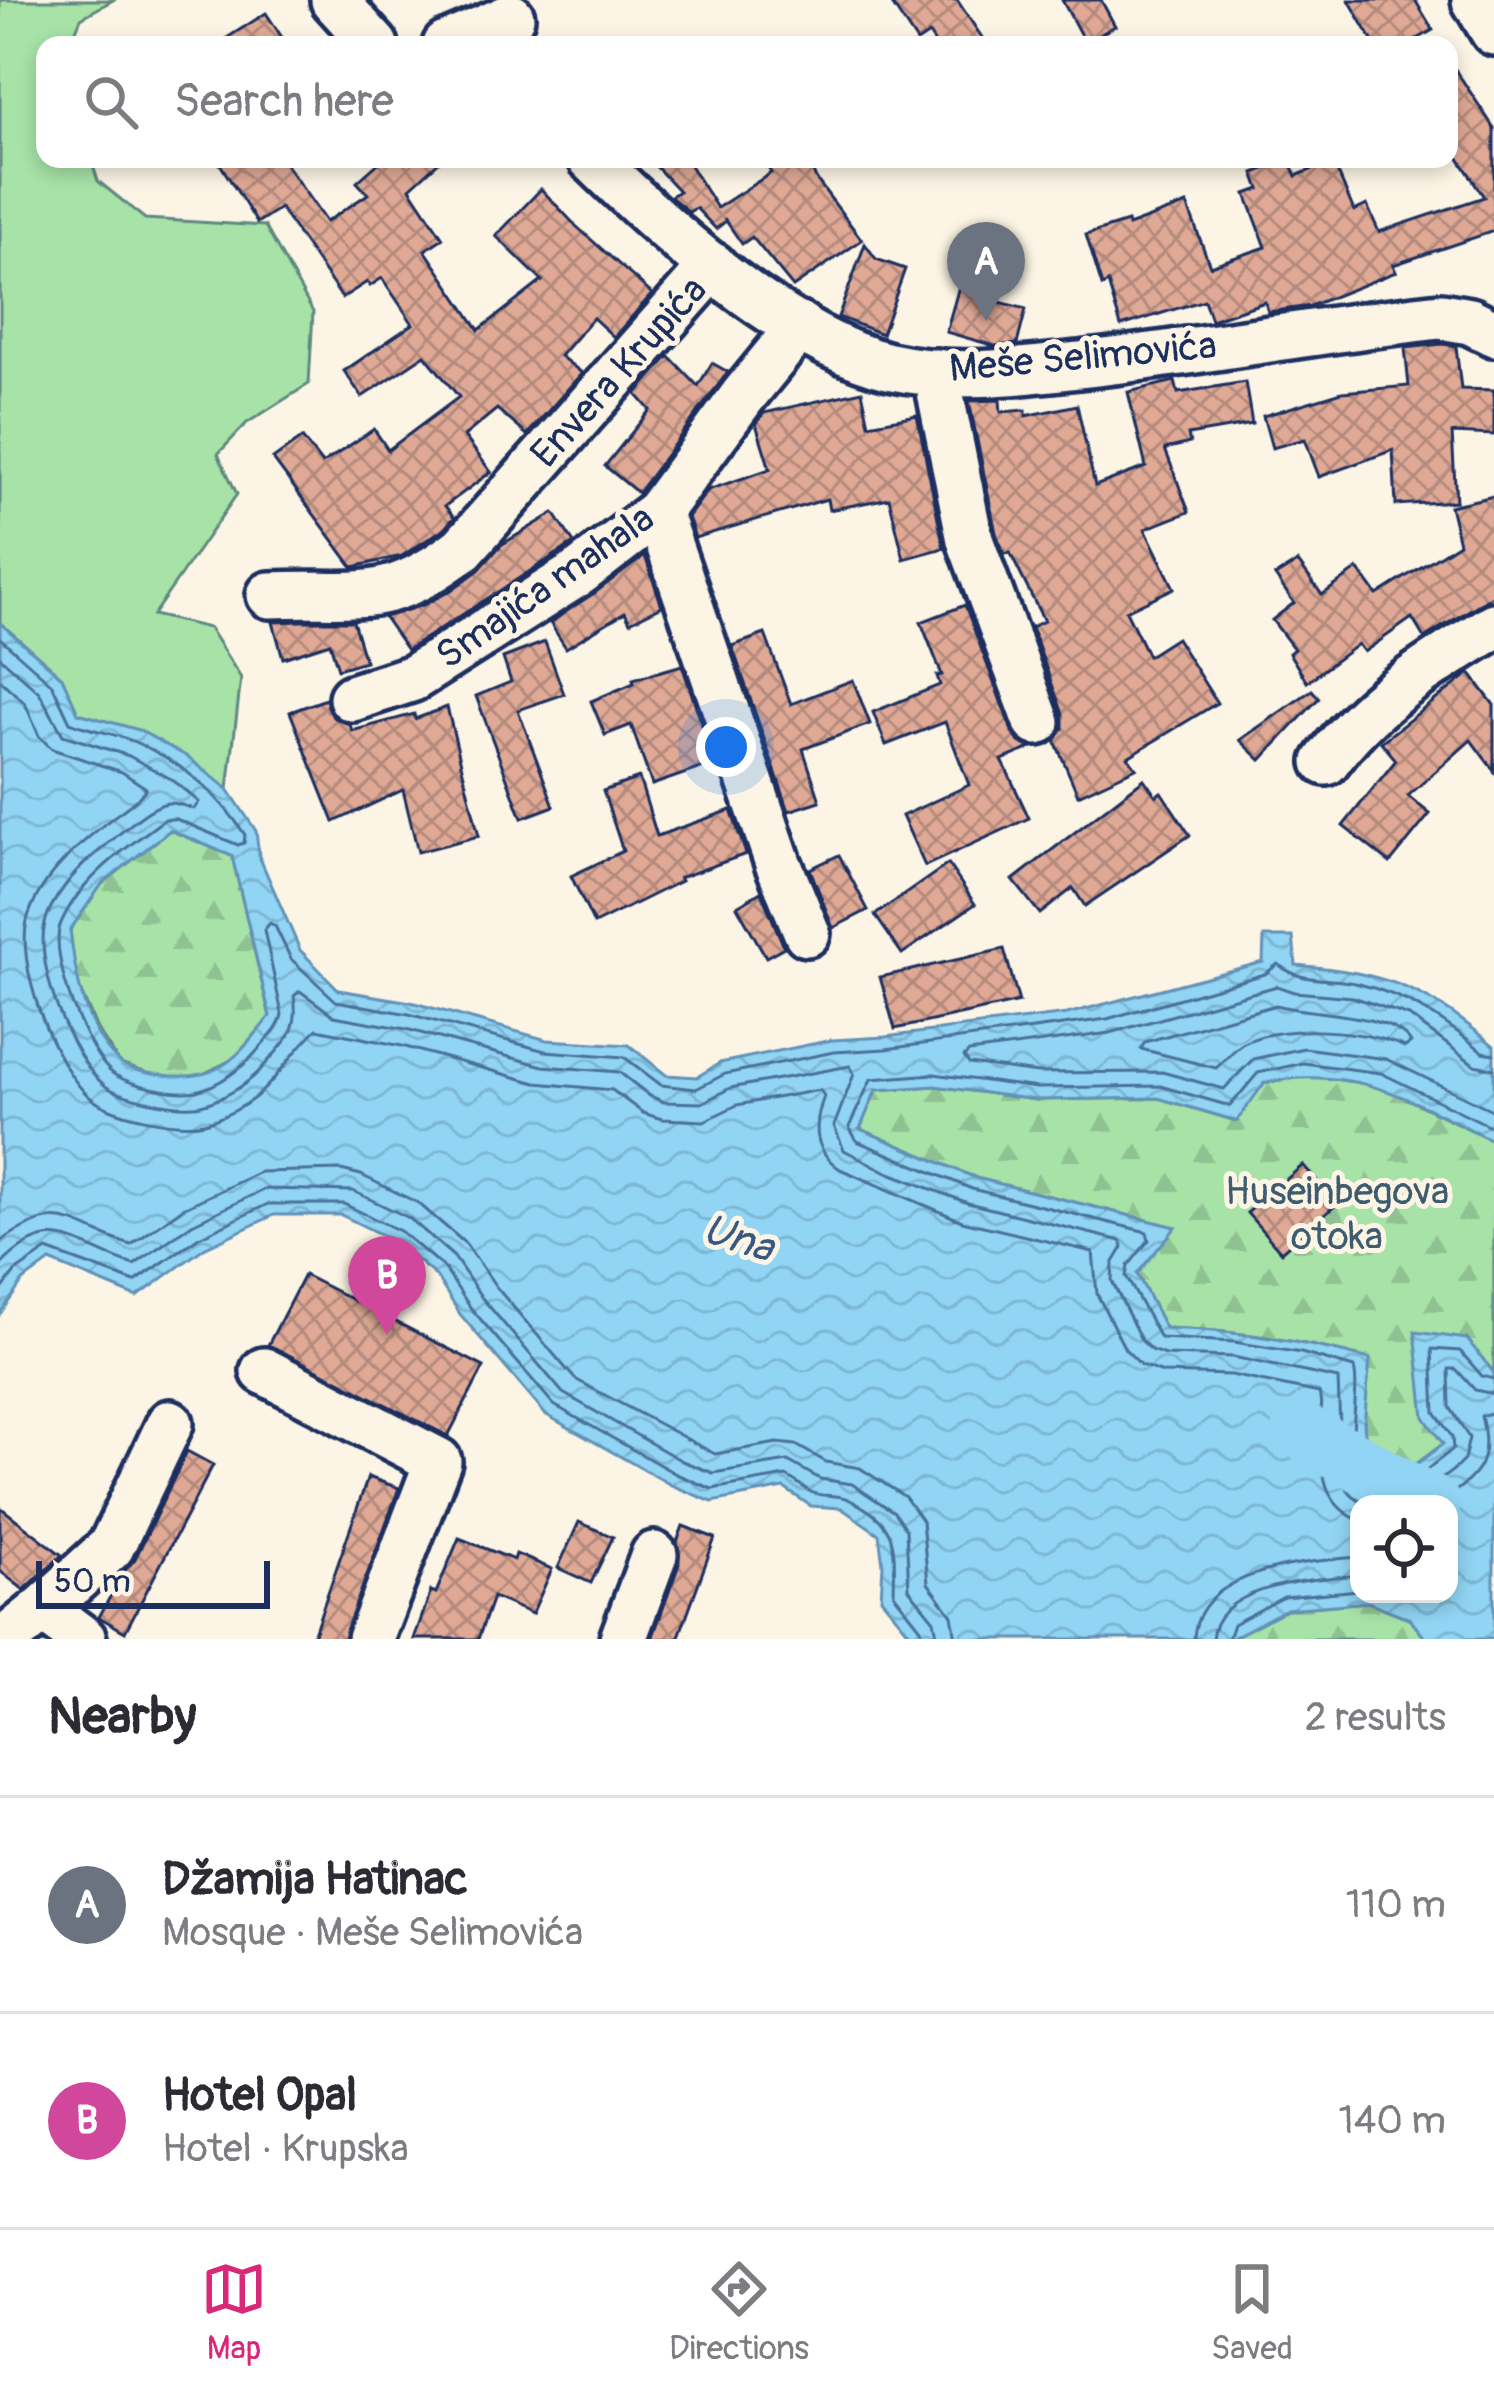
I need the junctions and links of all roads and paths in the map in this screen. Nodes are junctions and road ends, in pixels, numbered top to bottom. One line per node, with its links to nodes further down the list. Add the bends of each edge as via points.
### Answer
1 (334, 0): 5 (street)
2 (1474, 0): 4 (street)
3 (512, 21): 6 (street)
4 (1494, 32)
5 (367, 36)
6 (471, 36)
7 (602, 168): 8 (street, Meše Selimovića)
8 (713, 266): 9 (street, Meše Selimovića); 13 (street, Envera Krupića, via 463,548 382,595)
9 (800, 326): 11 (street, Meše Selimovića, via 887,366); 12 (street, Smajića mahala)
10 (1494, 333): 11 (street, Meše Selimovića, via 1441,316 1015,372)
11 (936, 372): 16 (street, via 970,540)
12 (658, 512): 15 (street, Smajića mahala, via 429,668); 18 (street)
13 (271, 595)
14 (1494, 626): 17 (street, via 1394,691 1352,726)
15 (352, 698)
16 (1037, 722)
17 (1326, 762)
18 (807, 933)
19 (264, 1371): 25 (street, via 438,1461)
20 (170, 1423): 22 (street, via 111,1547)
21 (654, 1555): 26 (street)
22 (44, 1609): 23 (street); 24 (street)
23 (6, 1639)
24 (82, 1639)
25 (370, 1639)
26 (623, 1639)

